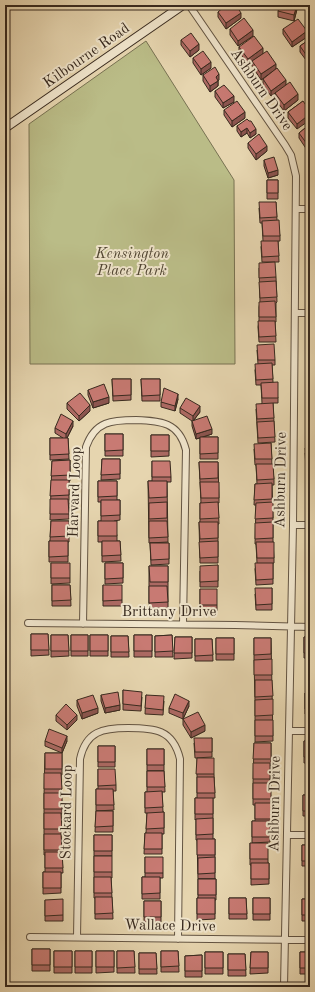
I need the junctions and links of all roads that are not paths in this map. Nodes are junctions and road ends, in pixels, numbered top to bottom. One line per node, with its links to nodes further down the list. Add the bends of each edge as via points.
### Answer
1 (183, 5): 3 (main road, Kilbourne Road)
2 (189, 5): 4 (street, Ashburn Drive, via 285,145 296,176)
3 (5, 128)
4 (296, 209): 5 (street); 6 (street, Ashburn Drive)
5 (310, 209)
6 (295, 313): 7 (street); 8 (street, Ashburn Drive)
7 (310, 313)
8 (293, 525): 9 (street); 13 (street, Ashburn Drive)
9 (310, 525)
10 (28, 623): 11 (street, Brittany Drive)
11 (83, 624): 12 (street, Brittany Drive); 12 (street, Harvard Loop, via 86,454 89,439 93,432 107,422 153,420 174,428 180,434 186,450)
12 (183, 624): 13 (street, Brittany Drive)
13 (290, 627): 14 (street, Brittany Drive); 15 (street, Ashburn Drive)
14 (310, 627)
15 (289, 731): 16 (street); 17 (street, Ashburn Drive)
16 (310, 731)
17 (288, 834): 18 (street); 22 (street, Ashburn Drive)
18 (310, 835)
19 (30, 937): 20 (street, Wallace Drive)
20 (78, 937): 21 (street, Wallace Drive); 21 (street, Stockard Loop, via 81,751 89,738 102,730 147,728 169,737 178,750 180,759)
21 (178, 939): 22 (street, Wallace Drive)
22 (285, 940): 23 (street, Wallace Drive); 24 (street, Ashburn Drive)
23 (310, 940)
24 (284, 987)

